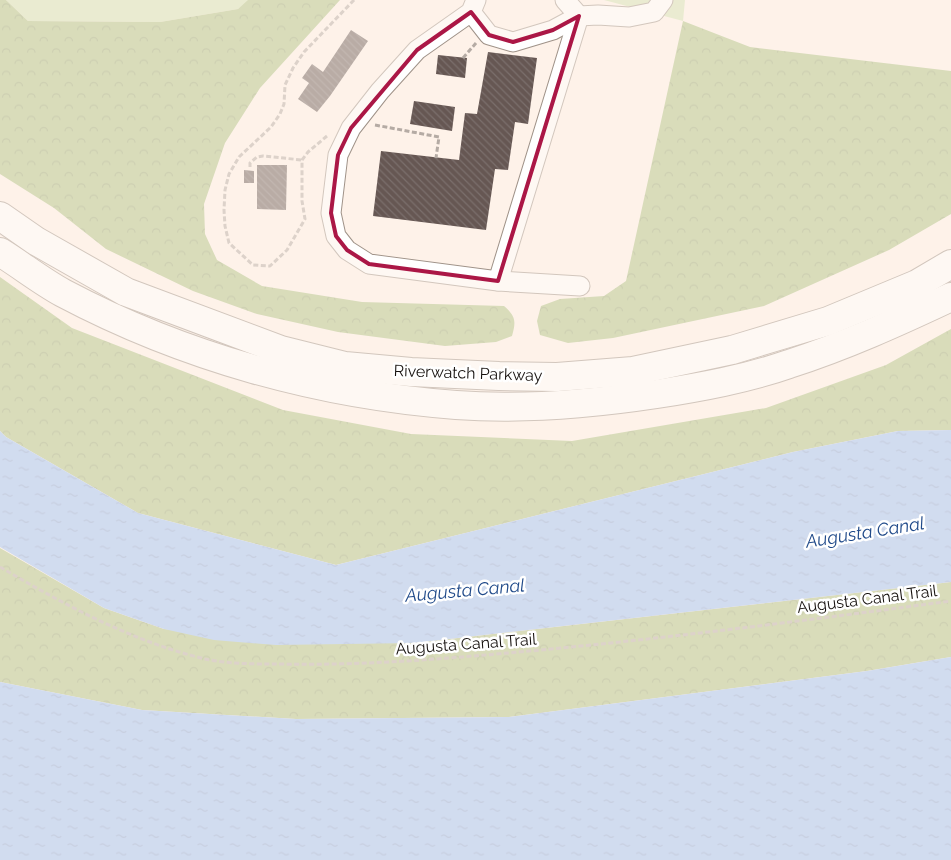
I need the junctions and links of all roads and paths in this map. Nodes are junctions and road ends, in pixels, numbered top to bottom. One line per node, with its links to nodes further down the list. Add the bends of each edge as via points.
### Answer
1 (354, 0): 11 (path, via 304,52 285,86 280,114 239,157 229,174 224,210 229,243 253,265 270,266 288,250 305,219)
2 (564, 0): 5 (street)
3 (662, 0): 5 (street, via 654,12 629,17)
4 (474, 6): 5 (street, via 476,21 489,35 513,42 553,30); 16 (street, via 417,50 351,128 338,155 332,213 336,236 347,250 369,264)
5 (578, 16): 16 (street)
6 (478, 40): 7 (path)
7 (463, 58)
8 (372, 125): 10 (path, via 439,137)
9 (328, 135): 11 (path)
10 (436, 158)
11 (302, 160): 12 (path, via 263,156 250,163)
12 (250, 168)
13 (0, 216): 15 (main road, Riverwatch Parkway, via 36,241 126,292 281,350 345,366 411,372 557,376 633,371 732,350 828,321 916,284)
14 (0, 252): 18 (main road, Riverwatch Parkway, via 62,292 194,351 271,374 360,393 457,405 527,406 612,401 699,388 804,359 864,337)
15 (951, 264)
16 (498, 281): 17 (street)
17 (580, 286)
18 (951, 297)
19 (0, 567): 20 (path, Augusta Canal Trail, via 112,628 149,642 207,659 258,664 403,661 516,653 691,635)
20 (951, 601)

